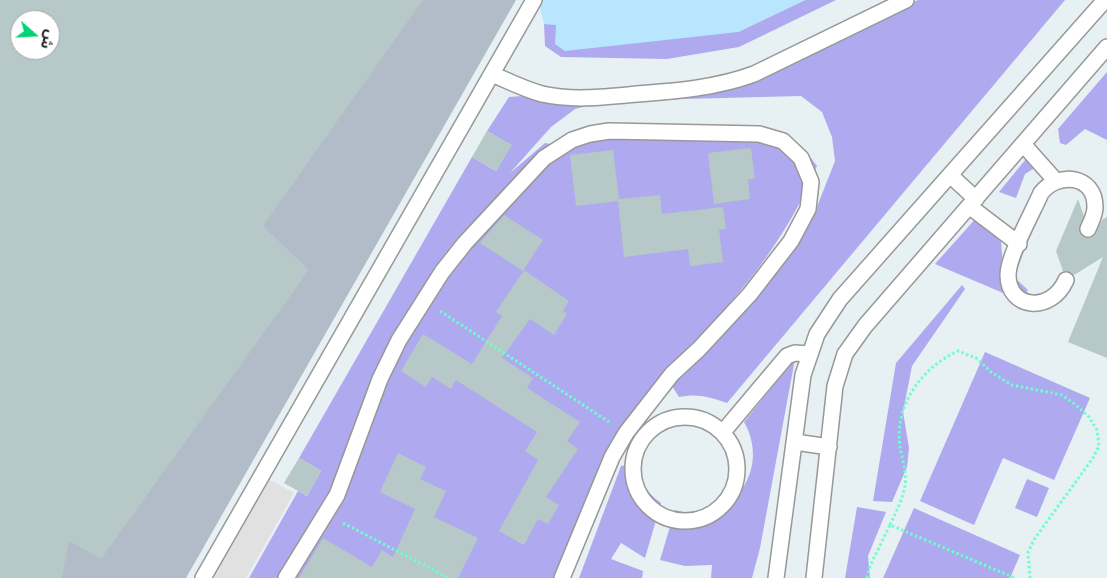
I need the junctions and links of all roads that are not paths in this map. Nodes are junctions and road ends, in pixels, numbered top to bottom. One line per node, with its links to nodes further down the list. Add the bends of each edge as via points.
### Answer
1 (534, 0): 5 (lane)
2 (906, 0): 5 (lane, via 754,74 734,82 696,89 595,98 560,96 526,90)
3 (1105, 0): 7 (lane)
4 (1107, 47): 6 (lane)
5 (492, 74): 19 (lane)
6 (1023, 144): 8 (lane); 9 (lane)
7 (950, 175): 9 (lane); 13 (lane, via 840,299 817,334)
8 (1055, 180): 10 (lane, via 1073,179 1089,189 1095,207); 11 (lane, via 1041,193)
9 (972, 203): 11 (lane); 18 (lane, via 854,339 845,354 836,386)
10 (1088, 230)
11 (1019, 244): 12 (lane, via 1008,269 1011,288 1016,296 1034,304 1043,303 1060,293)
12 (1066, 280)
13 (809, 354): 14 (lane, via 787,356); 17 (lane)
14 (722, 432): 16 (lane, via 710,422 680,416 664,420); 16 (lane, via 737,462 736,479 720,508 690,522 673,521 657,514 636,490 632,473)
15 (626, 433): 16 (lane); 20 (lane, via 672,374 750,294 803,221 811,196 811,182 801,158 783,141 760,134 630,131 590,134 572,140 530,170 465,243 423,300 380,379 346,476 326,515); 21 (lane, via 612,457)
16 (640, 441)
17 (795, 442): 18 (lane); 22 (lane)
18 (829, 448): 23 (lane)
19 (203, 578)
20 (286, 578)
21 (562, 578)
22 (776, 578)
23 (814, 578)

